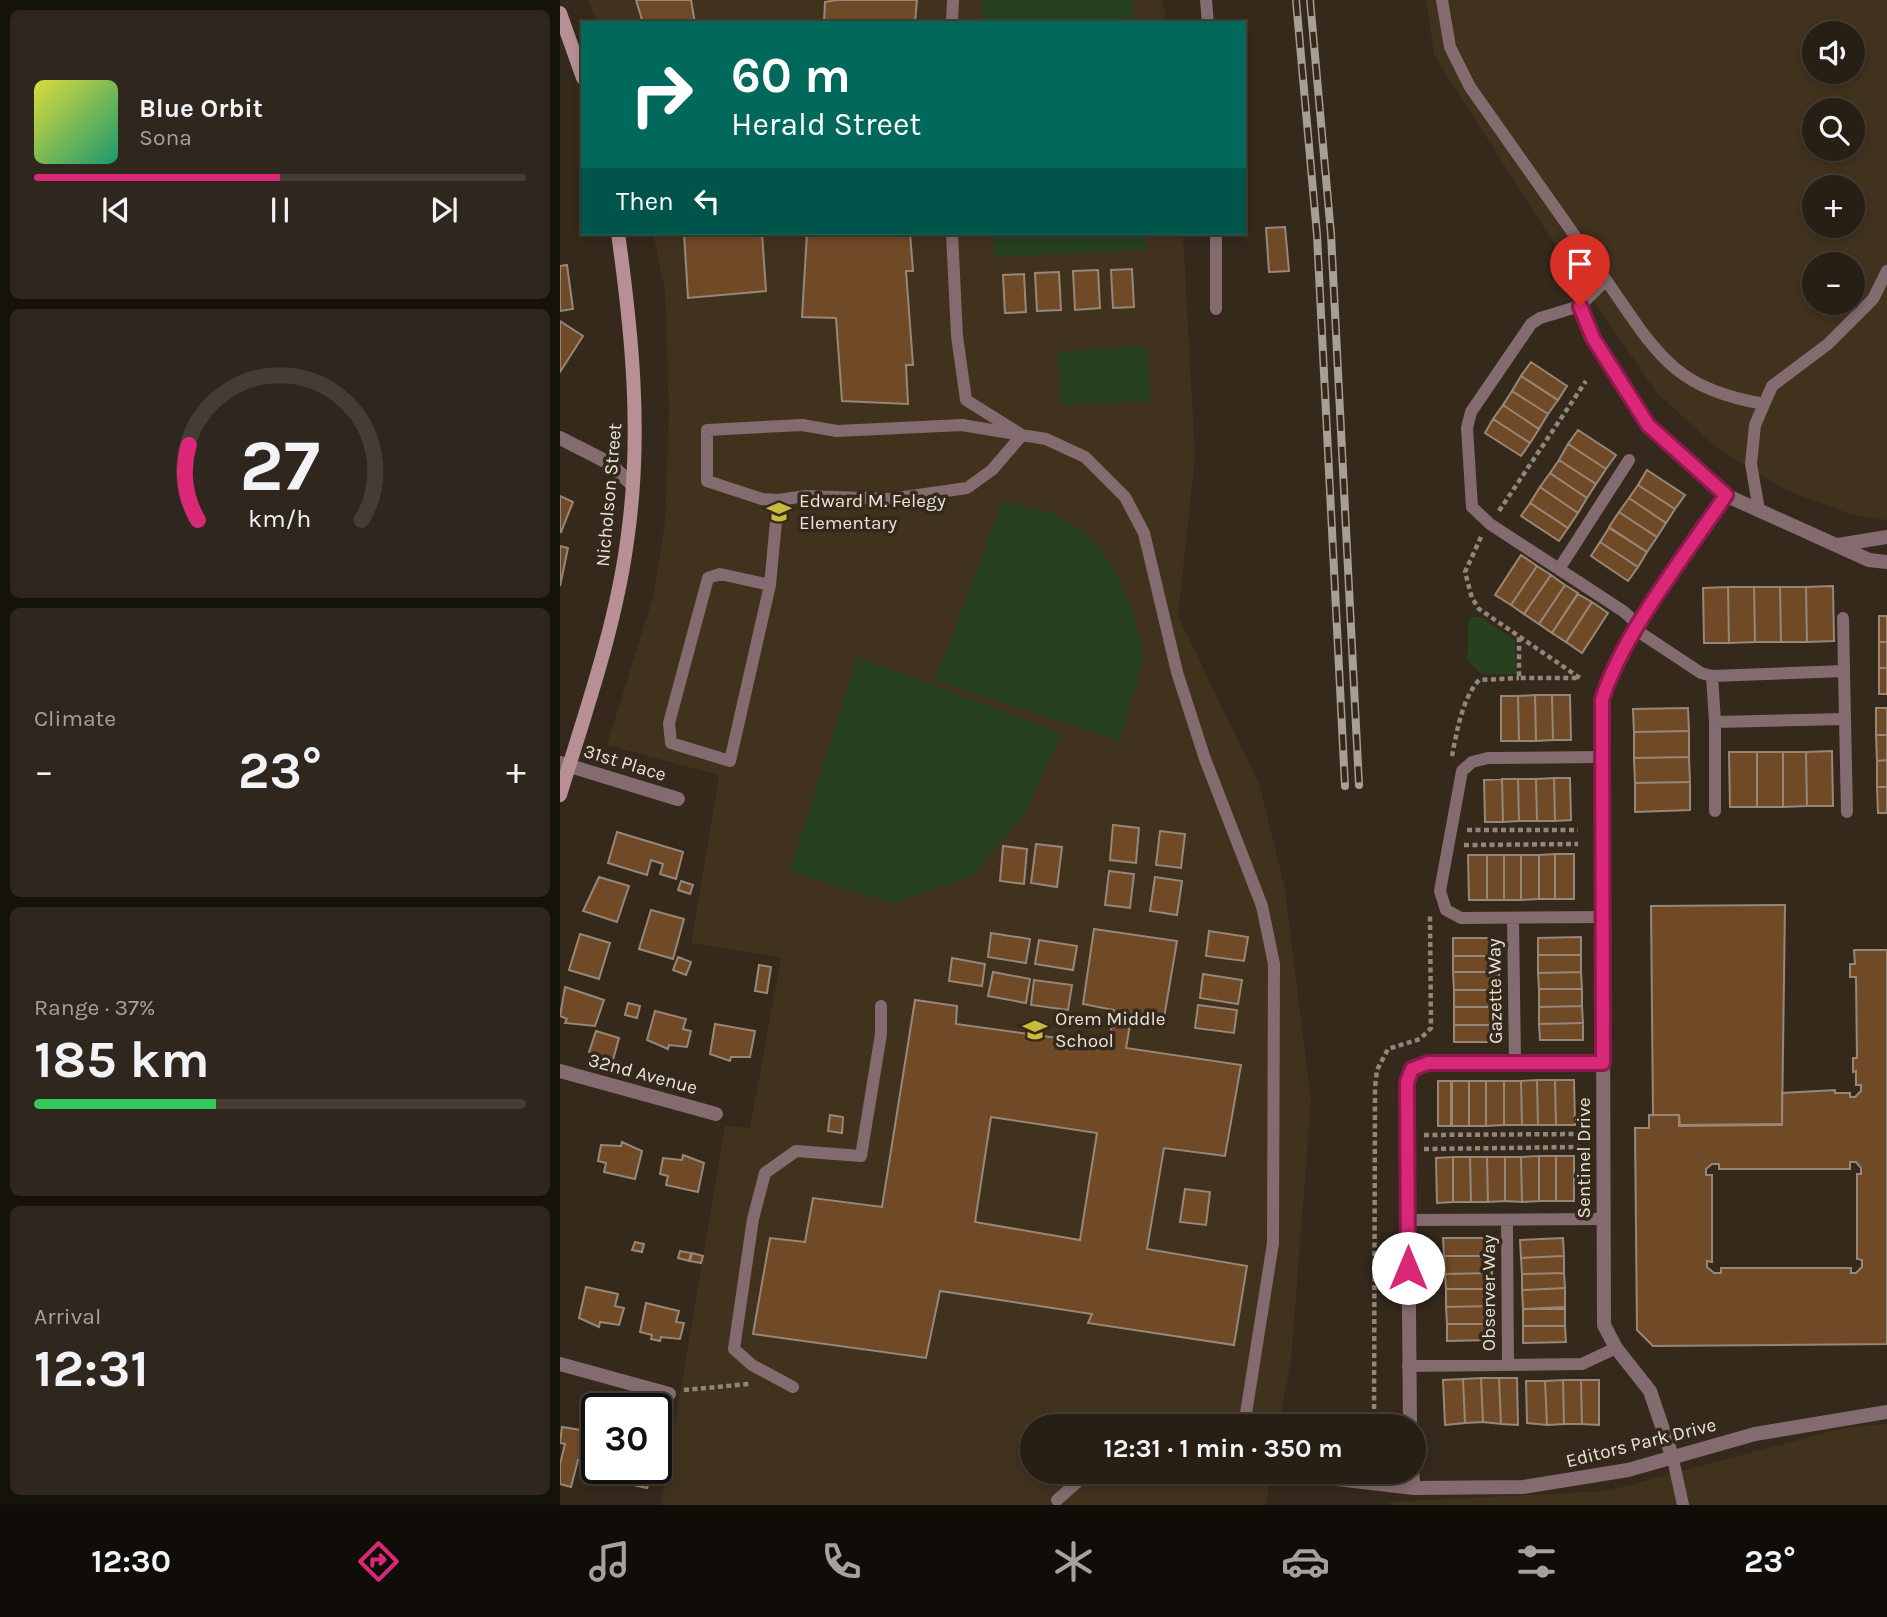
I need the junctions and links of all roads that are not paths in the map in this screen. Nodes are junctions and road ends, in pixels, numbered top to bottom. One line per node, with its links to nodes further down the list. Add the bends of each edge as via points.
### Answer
1 (953, 0): 5 (lane)
2 (1206, 0): 6 (lane)
3 (1442, 0): 12 (lane, via 1450,47 1470,87)
4 (560, 13): 7 (street)
5 (952, 21)
6 (1208, 21)
7 (581, 72)
8 (618, 235): 19 (street, Nicholson Street, via 632,351)
9 (952, 235): 16 (lane, via 957,336 966,400)
10 (1216, 235): 14 (lane)
11 (1887, 271): 15 (lane, via 1873,299 1828,344 1772,386)
12 (1605, 280): 13 (lane); 15 (lane, via 1674,370 1707,390)
13 (1580, 306): 20 (street, via 1593,338 1648,425); 26 (lane, via 1531,324 1471,412 1467,428 1472,507)
14 (1216, 309)
15 (1764, 404): 22 (lane, via 1755,425 1752,464)
16 (1022, 435): 21 (lane, via 992,470 967,488 890,499 806,496); 21 (lane, via 962,425 707,430 707,481); 57 (lane, via 1046,439 1085,457 1125,498 1144,533 1189,710 1262,906 1274,964 1273,1243)
17 (560, 438): 19 (street, via 607,462)
18 (1629, 460): 26 (lane)
19 (632, 484): 35 (street, Nicholson Street, via 618,590)
20 (1726, 495): 22 (street); 29 (street, Sentinel Drive)
21 (778, 500): 27 (lane)
22 (1759, 510): 24 (street)
23 (1887, 537): 24 (street)
24 (1838, 545): 25 (street, via 1869,560)
25 (1887, 562)
26 (1559, 569): 29 (lane)
27 (770, 585): 27 (lane, via 720,573 708,578 669,723 671,743 730,761)
28 (1843, 618): 30 (lane)
29 (1637, 628): 31 (lane); 34 (street, Sentinel Drive, via 1609,676 1602,700)
30 (1844, 671): 31 (lane); 32 (lane)
31 (1712, 676): 33 (lane)
32 (1845, 719): 33 (lane); 39 (lane)
33 (1716, 722): 38 (lane)
34 (1602, 757): 40 (street, Sentinel Drive); 41 (lane, via 1488,758 1472,762 1462,771 1440,891 1446,910 1461,918)
35 (565, 765): 36 (street, Nicholson Street); 37 (street, 31st Place)
36 (560, 796)
37 (678, 799)
38 (1716, 811)
39 (1847, 812)
40 (1604, 917): 41 (lane); 44 (street, Sentinel Drive)
41 (1513, 918): 43 (lane, Gazette Way)
42 (881, 1006): 54 (lane, via 881,1034 861,1156 796,1151 765,1173 753,1219 734,1349)
43 (1515, 1063): 44 (street); 48 (street, via 1428,1063 1412,1069 1407,1082)
44 (1603, 1063): 47 (street, Sentinel Drive)
45 (560, 1071): 46 (street, 32nd Avenue)
46 (716, 1114)
47 (1603, 1219): 49 (lane); 50 (street, Sentinel Drive, via 1604,1325)
48 (1408, 1220): 49 (lane); 53 (street)
49 (1507, 1220): 52 (lane, Observer Way)
50 (1616, 1348): 52 (lane, via 1582,1364); 59 (street, Sentinel Drive, via 1650,1391)
51 (560, 1364): 55 (street)
52 (1508, 1365): 53 (lane)
53 (1408, 1366): 58 (street)
54 (787, 1384)
55 (674, 1392)
56 (1887, 1412): 59 (street, Editors Park Drive, via 1755,1434)
57 (1246, 1414)
58 (1410, 1414)
59 (1674, 1459): 63 (street, Editors Park Drive, via 1581,1480 1523,1487); 65 (lane)
60 (1075, 1484): 64 (lane)
61 (1374, 1484): 63 (street, Editors Park Drive)
62 (1413, 1484): 63 (street)
63 (1414, 1489)
64 (1057, 1500)
65 (1682, 1505)

